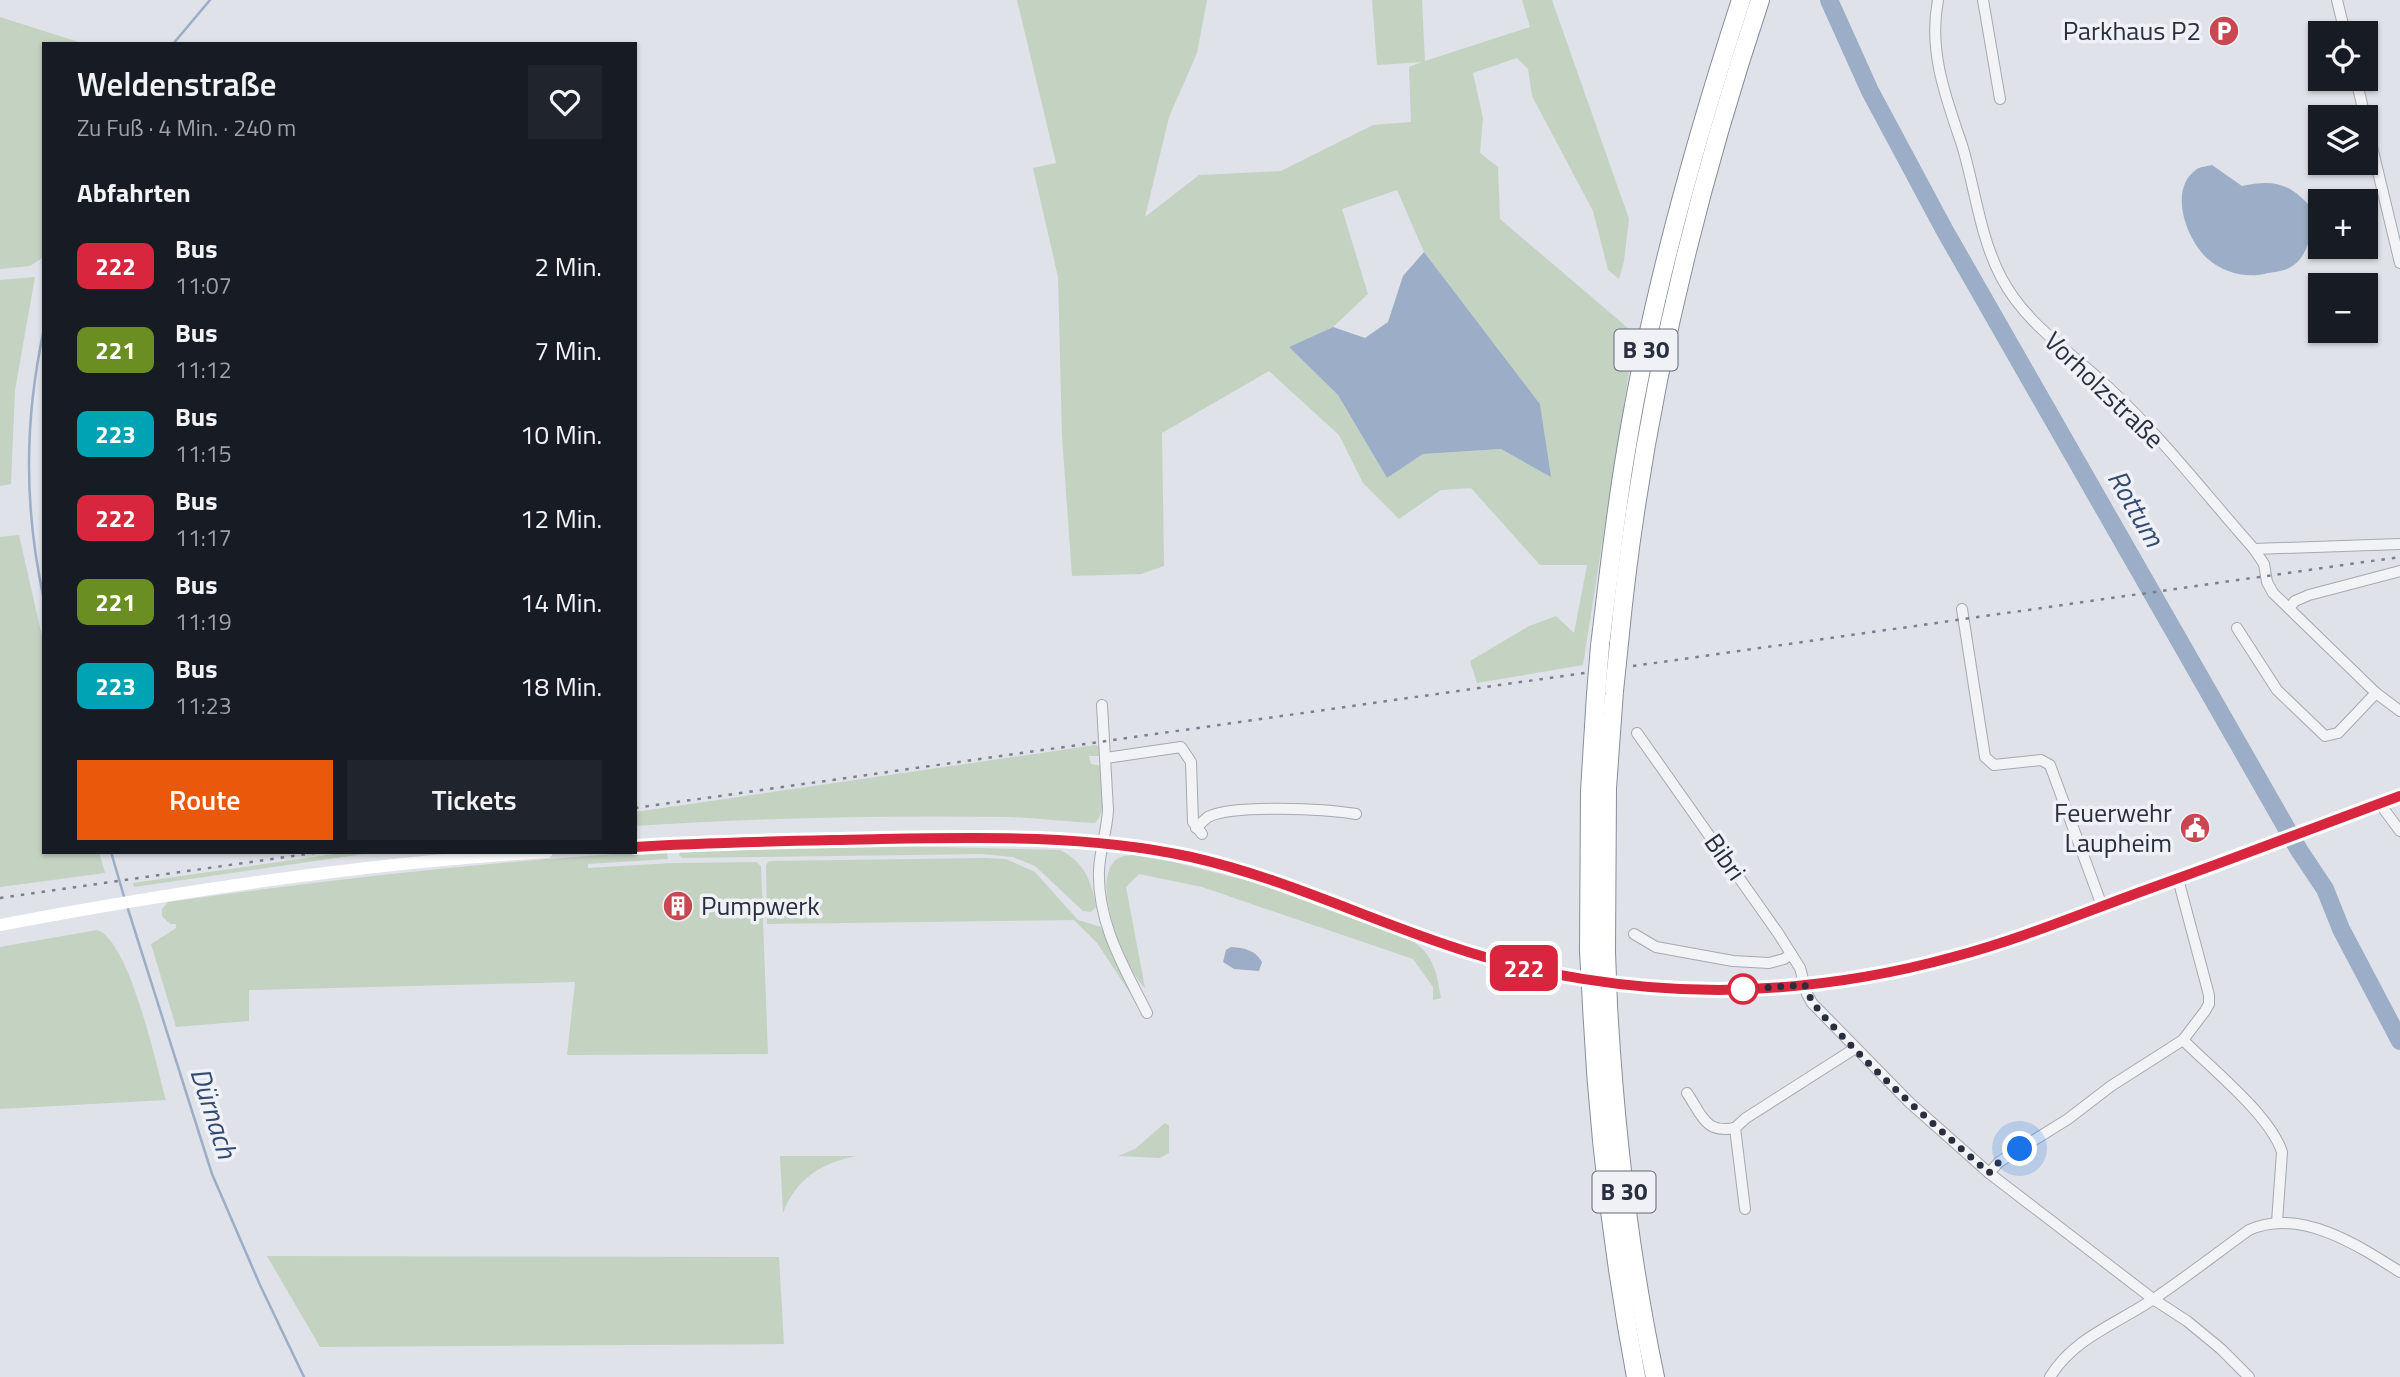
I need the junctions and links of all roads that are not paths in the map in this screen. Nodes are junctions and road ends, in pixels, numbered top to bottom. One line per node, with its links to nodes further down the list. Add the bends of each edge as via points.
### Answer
1 (1741, 0): 7 (highway, B 30)
2 (1760, 0): 7 (highway, B 30)
3 (1938, 0): 13 (street, Vorholzstraße, via 1934,40 1938,71 2001,279 2025,313 2147,426)
4 (1983, 0): 9 (street)
5 (2337, 0): 6 (street)
6 (2342, 21)
7 (1739, 35): 8 (highway, B 30)
8 (1731, 63): 18 (highway, B 30, bridge, via 1667,334 1628,555 1619,643); 18 (highway, B 30, bridge, via 1669,245 1626,449 1600,646)
9 (2000, 99)
10 (2378, 172): 11 (street)
11 (2400, 263)
12 (2400, 544): 13 (street)
13 (2254, 549): 15 (street, Vorholzstraße, via 2273,593)
14 (2400, 571): 15 (street, via 2309,595)
15 (2289, 608): 19 (street, Vorholzstraße)
16 (1962, 609): 32 (street, via 1985,757 1994,765 2041,760 2050,765)
17 (2237, 628): 19 (street, via 2277,690 2325,736 2338,733)
18 (1605, 693): 37 (highway, B 30, bridge, via 1590,791)
19 (2376, 693): 21 (street, Vorholzstraße)
20 (1102, 705): 23 (street)
21 (2400, 711)
22 (1637, 733): 35 (street, Bibri)
23 (1106, 758): 26 (street, via 1181,747 1191,762 1192,815 1199,831 1209,817 1246,810); 28 (street, via 1108,819)
24 (2400, 796): 25 (main road)
25 (2380, 804): 27 (street); 31 (main road)
26 (1356, 814)
27 (2400, 831)
28 (1102, 844): 29 (main road, via 966,838); 36 (main road, via 1168,852 1255,874 1448,946 1530,969 1680,989); 38 (street, via 1103,918)
29 (637, 847)
30 (521, 854): 33 (main road, via 353,870)
31 (2178, 879): 32 (main road); 39 (street, via 2209,995 2209,1004)
32 (2102, 906): 36 (main road, via 1956,956 1893,972)
33 (0, 925)
34 (1634, 934): 35 (street, via 1656,947 1733,961 1769,962)
35 (1791, 954): 36 (street, Bibri)
36 (1805, 985): 40 (street, Bibri, via 1812,1003)
37 (1600, 1005): 48 (highway, B 30, via 1604,1169); 49 (highway, B 30, via 1640,1308)
38 (1147, 1013)
39 (2183, 1040): 43 (street); 45 (street, via 2262,1118 2278,1142 2282,1152)
40 (1854, 1049): 42 (street); 43 (street, Bibri)
41 (1687, 1093): 42 (street, via 1714,1130)
42 (1735, 1128): 44 (street)
43 (1989, 1173): 47 (street, Bibri)
44 (1745, 1209)
45 (2277, 1222): 46 (street, via 2339,1237); 47 (street, via 2249,1230)
46 (2400, 1272)
47 (2153, 1299): 50 (street, via 2104,1326); 51 (street, Bibri, via 2187,1321)
48 (1636, 1377)
49 (1655, 1377)
50 (2050, 1377)
51 (2249, 1377)

